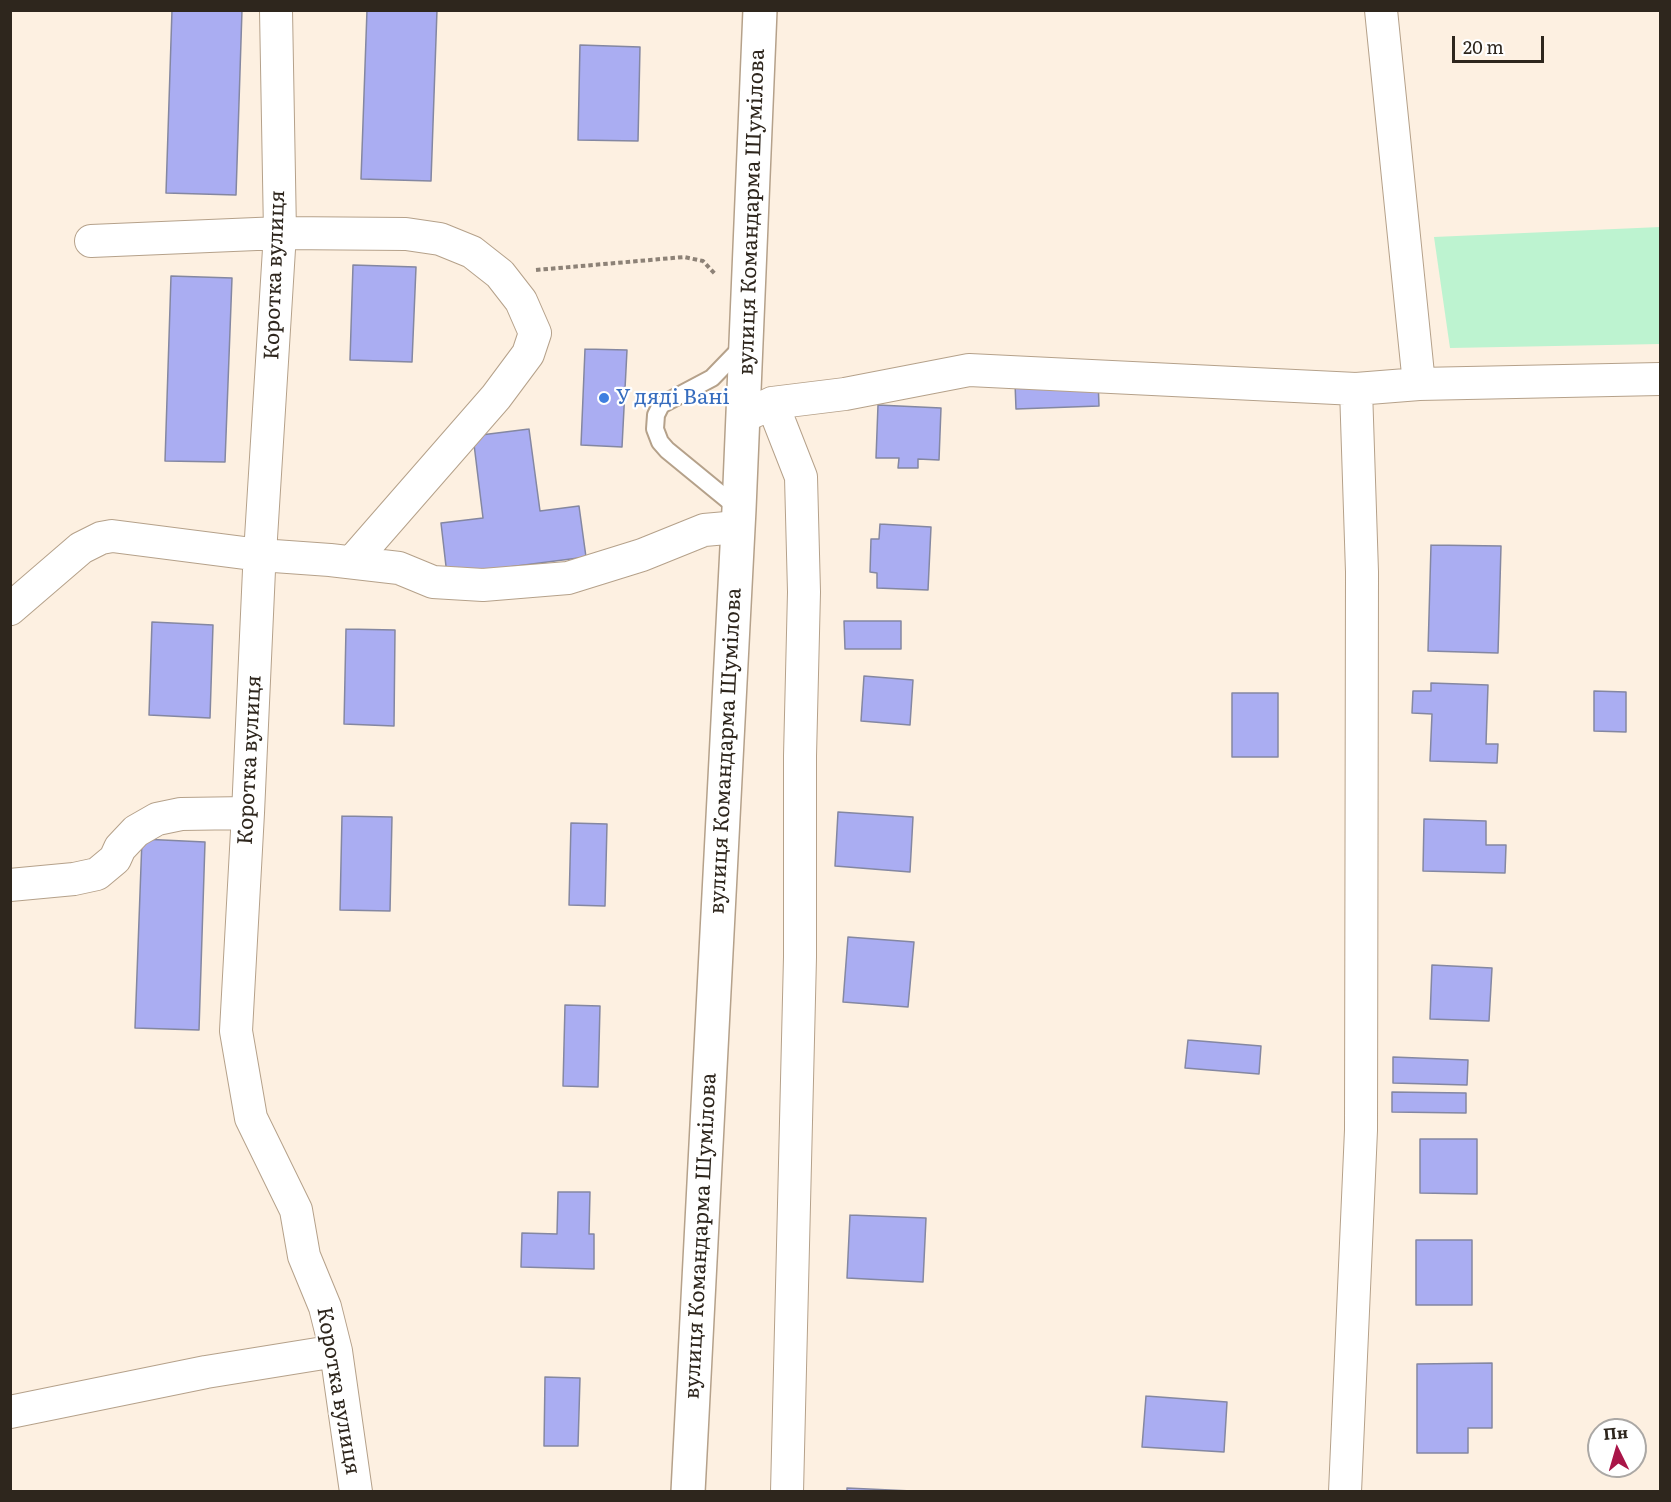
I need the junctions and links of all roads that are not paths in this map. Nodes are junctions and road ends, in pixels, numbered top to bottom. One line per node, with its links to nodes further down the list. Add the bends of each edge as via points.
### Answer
1 (276, 10): 4 (street, Коротка вулиця)
2 (760, 10): 6 (street, вулиця Командарма Шумілова)
3 (1381, 10): 8 (street)
4 (280, 233): 5 (street); 12 (street, Коротка вулиця); 13 (street, via 405,234 440,239 472,252 500,274 521,301 534,333 528,354 496,397)
5 (91, 241)
6 (746, 343): 10 (street, вулиця Командарма Шумілова); 11 (lane, via 712,378 662,405 655,429 667,450)
7 (1660, 380): 8 (street)
8 (1419, 384): 9 (street)
9 (1356, 389): 10 (street, via 969,370); 22 (street, via 1362,572 1361,1131)
10 (758, 410): 11 (street, вулиця Командарма Шумілова); 21 (street, via 801,477 804,592 800,957)
11 (739, 518): 13 (street, via 568,578 483,585 433,582 399,568); 20 (street, вулиця Командарма Шумілова)
12 (260, 555): 13 (street); 14 (street, via 123,536 101,538 81,548); 15 (street, Коротка вулиця)
13 (352, 562)
14 (10, 609)
15 (249, 813): 16 (street, via 181,814 157,819 136,831 115,859 97,874); 17 (street, Коротка вулиця, via 236,1031 251,1118 296,1210 304,1256 326,1307)
16 (10, 885)
17 (336, 1351): 18 (street, via 207,1372); 19 (street, Коротка вулиця)
18 (10, 1412)
19 (356, 1491)
20 (688, 1491)
21 (787, 1491)
22 (1345, 1491)

